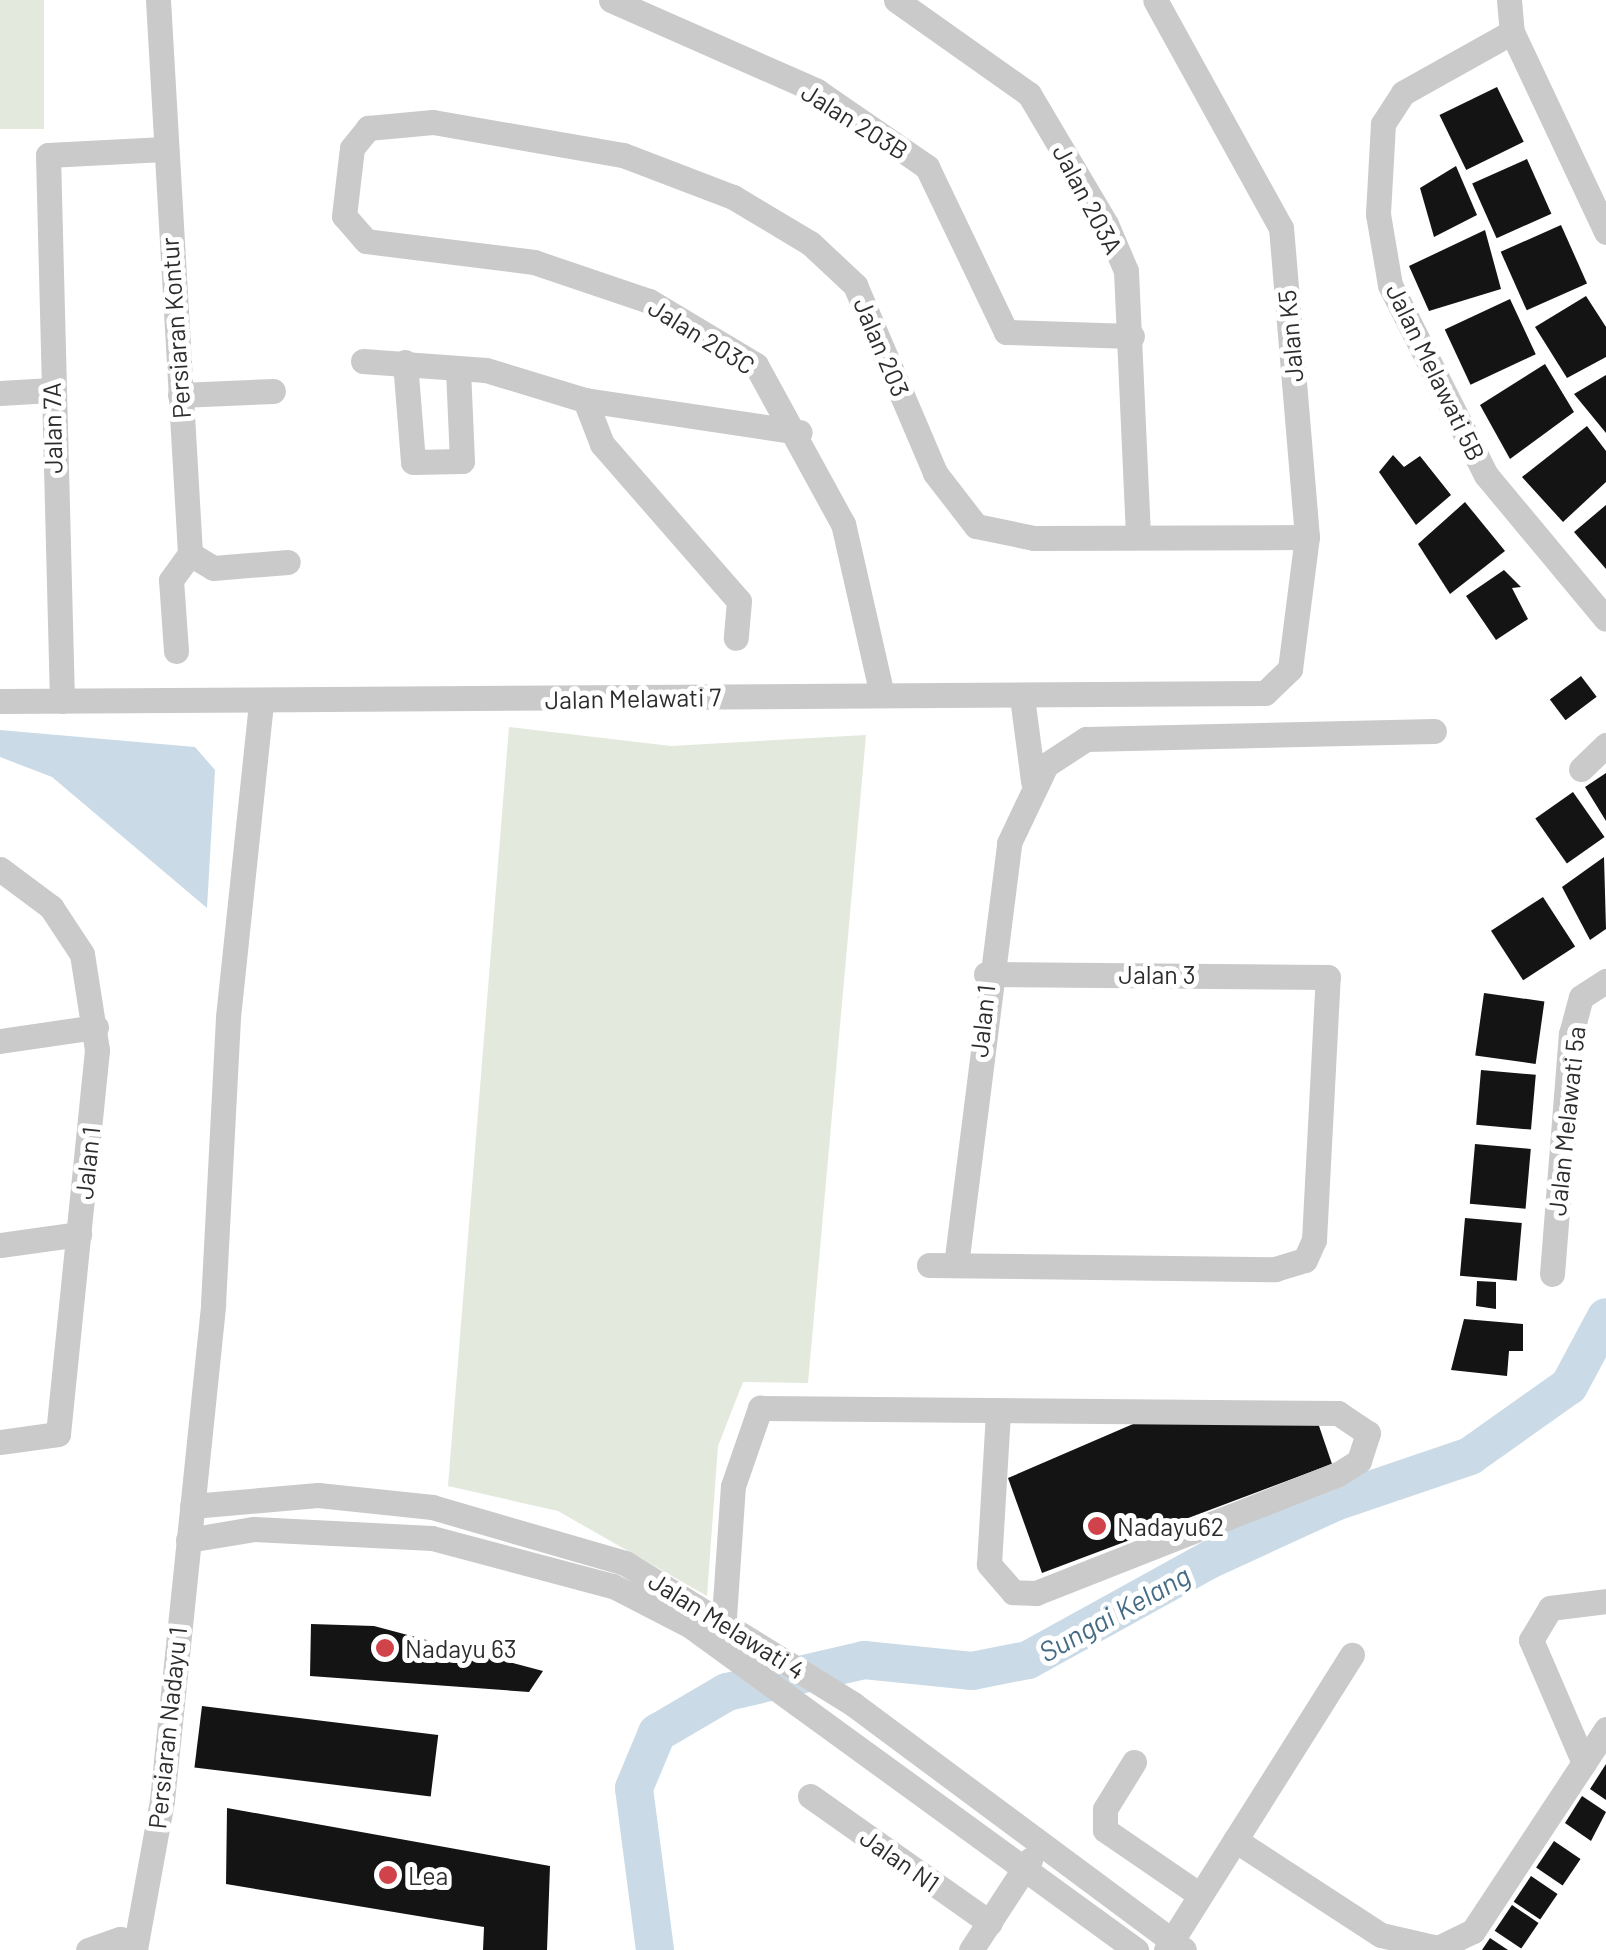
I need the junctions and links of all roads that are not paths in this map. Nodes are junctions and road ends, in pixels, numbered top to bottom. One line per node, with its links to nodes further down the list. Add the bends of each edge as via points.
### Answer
1 (158, 0): 7 (street, Persiaran Kontur)
2 (611, 0): 10 (street, Jalan 203B, via 817,91 927,167 1006,332)
3 (896, 0): 10 (street, Jalan 203A, via 1029,94 1106,224 1126,271)
4 (1155, 0): 21 (street, Jalan K5, via 1281,228)
5 (1510, 0): 6 (street)
6 (1512, 32): 9 (street); 24 (street, Jalan Melawati 5B, via 1404,93 1383,124 1378,214 1390,284 1486,475)
7 (164, 149): 14 (street, Jalan 7A, via 48,155); 17 (street, Persiaran Kontur)
8 (345, 185): 19 (street, Jalan 203C, via 344,216 366,241 534,262 650,301 756,364); 20 (street, Jalan 203, via 368,128 433,122 623,155 733,197 810,243 855,285 960,514 999,534 1034,538)
9 (1606, 232)
10 (1132, 336): 20 (street, Jalan 203A)
11 (363, 361): 12 (street)
12 (405, 362): 13 (street); 13 (street, via 413,462 462,462)
13 (458, 370): 18 (street, via 522,378)
14 (52, 390): 16 (street); 31 (street, Jalan 7A)
15 (273, 390): 17 (street)
16 (0, 392)
17 (180, 395): 22 (street, Persiaran Kontur)
18 (585, 400): 19 (street); 25 (street, via 602,444 739,601)
19 (800, 432): 28 (street, Jalan 203C, via 843,524)
20 (1138, 532): 21 (street, Jalan 203)
21 (1307, 537): 27 (street, Jalan K5, via 1290,669)
22 (190, 554): 23 (street, via 213,568); 26 (street, via 171,580)
23 (288, 562)
24 (1606, 619)
25 (736, 638)
26 (176, 651)
27 (1266, 693): 29 (street, Jalan Melawati 7)
28 (882, 696): 29 (street, Jalan Melawati 7); 32 (street, Jalan Melawati 7)
29 (1022, 698): 36 (street)
30 (0, 701): 31 (street, Jalan Melawati 7)
31 (62, 701): 32 (street, Jalan Melawati 7)
32 (261, 704): 49 (street, Persiaran Nadayu 1)
33 (1434, 731): 36 (street, via 1086,739)
34 (1606, 744): 35 (street)
35 (1581, 769)
36 (1032, 781): 38 (street, Jalan 1, via 1008,843)
37 (0, 869): 40 (street, Jalan 1, via 51,908 82,954)
38 (986, 974): 45 (street, Jalan 1); 45 (street, Jalan 3, via 1328,977 1314,1240 1305,1260 1276,1269)
39 (1606, 981): 46 (street, Jalan Melawati 5a, via 1582,996 1571,1034)
40 (96, 1027): 41 (street); 42 (street, Jalan 1)
41 (0, 1040)
42 (80, 1234): 43 (street); 48 (street, Jalan 1, via 58,1434)
43 (0, 1245)
44 (929, 1265): 45 (street)
45 (956, 1266)
46 (1552, 1274)
47 (998, 1414): 47 (street, via 1338,1413 1368,1433 1359,1461 1338,1474 1036,1593 1014,1592 989,1564); 52 (street, via 760,1408 733,1486)
48 (0, 1442)
49 (192, 1506): 50 (street, Persiaran Nadayu 1); 52 (street, Jalan Melawati 4, via 318,1496 504,1522 625,1564)
50 (188, 1540): 60 (street, Jalan Melawati 4, via 254,1528 371,1532 548,1562 689,1625); 65 (street, Persiaran Nadayu 1, via 162,1800)
51 (1606, 1601): 56 (street, via 1542,1612 1530,1640)
52 (724, 1617): 59 (street, Jalan Melawati 4, via 853,1704)
53 (1352, 1655): 58 (street)
54 (1606, 1730): 56 (street)
55 (1134, 1762): 61 (street, via 1105,1810 1105,1830)
56 (1584, 1762): 58 (street, via 1473,1931 1438,1948 1381,1936)
57 (810, 1796): 62 (street, Jalan N1)
58 (1235, 1840): 61 (street)
59 (1038, 1848): 60 (street); 63 (street, Jalan Melawati 4)
60 (1022, 1873): 62 (street); 67 (street, Jalan Melawati 4)
61 (1200, 1896): 63 (street)
62 (990, 1923): 66 (street)
63 (1174, 1947)
64 (88, 1950): 65 (street, via 120,1939)
65 (135, 1950)
66 (970, 1950)
67 (1136, 1950)

